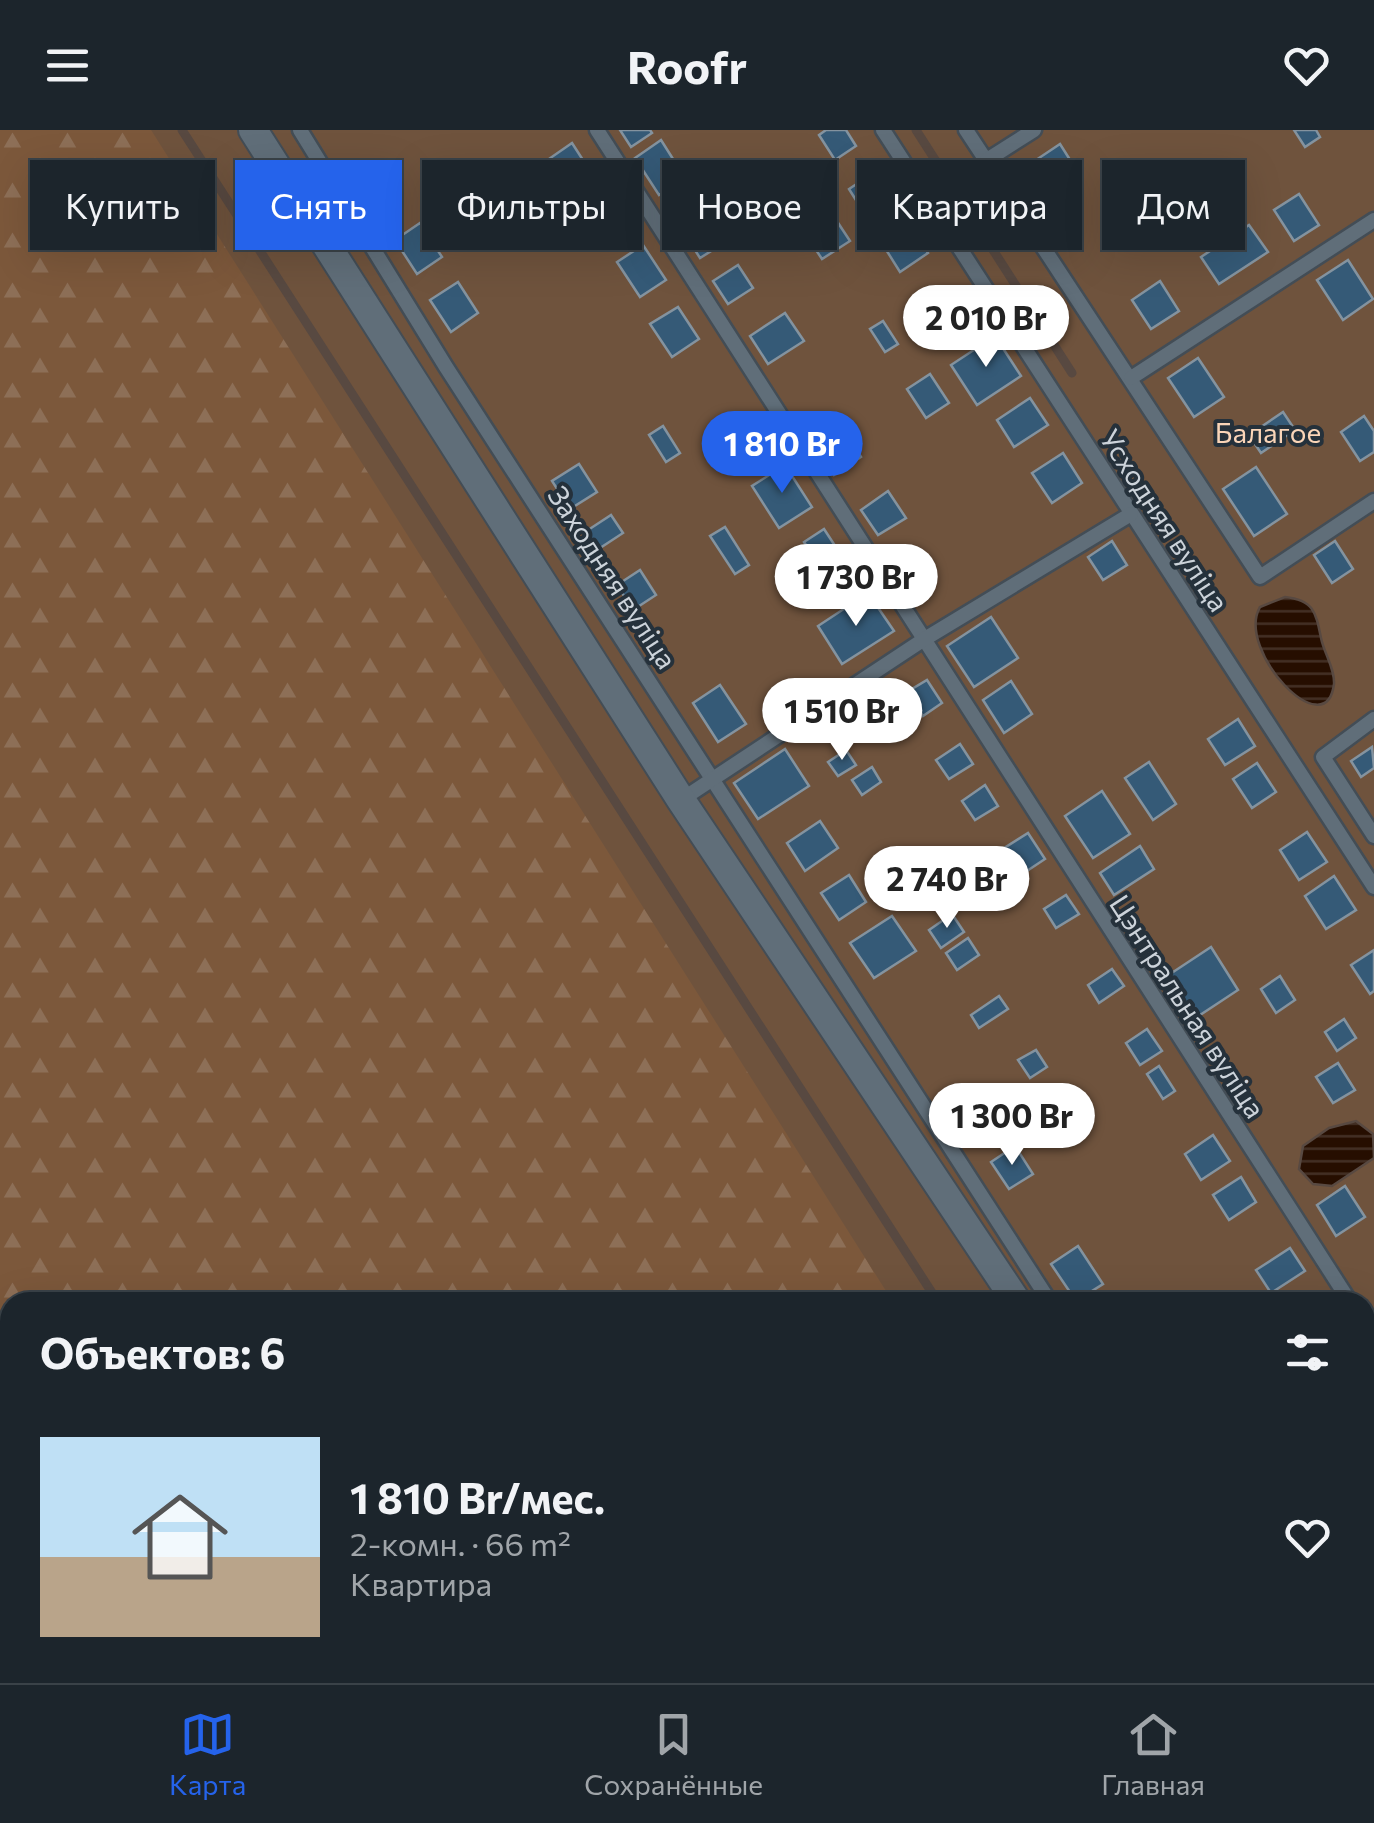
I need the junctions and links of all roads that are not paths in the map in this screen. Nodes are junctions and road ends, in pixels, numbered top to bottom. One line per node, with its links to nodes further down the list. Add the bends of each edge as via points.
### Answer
1 (253, 130): 16 (street)
2 (300, 130): 15 (lane, Заходняя вуліца, via 446,368)
3 (596, 130): 13 (lane, Цэнтральная вуліца)
4 (883, 130): 12 (lane, Усходняя вуліца)
5 (966, 130): 7 (lane)
6 (1034, 130): 7 (lane)
7 (987, 160)
8 (1374, 220): 10 (lane)
9 (1046, 250): 10 (lane)
10 (1131, 378): 11 (lane, via 1260,577)
11 (1374, 501)
12 (1131, 514): 13 (lane); 18 (lane, Усходняя вуліца)
13 (923, 640): 15 (lane); 21 (lane, Цэнтральная вуліца)
14 (1374, 720): 17 (lane, via 1323,758)
15 (714, 776): 16 (lane); 20 (lane, Заходняя вуліца)
16 (681, 800): 19 (street)
17 (1374, 836)
18 (1374, 887)
19 (1010, 1292)
20 (1044, 1292)
21 (1344, 1292)

